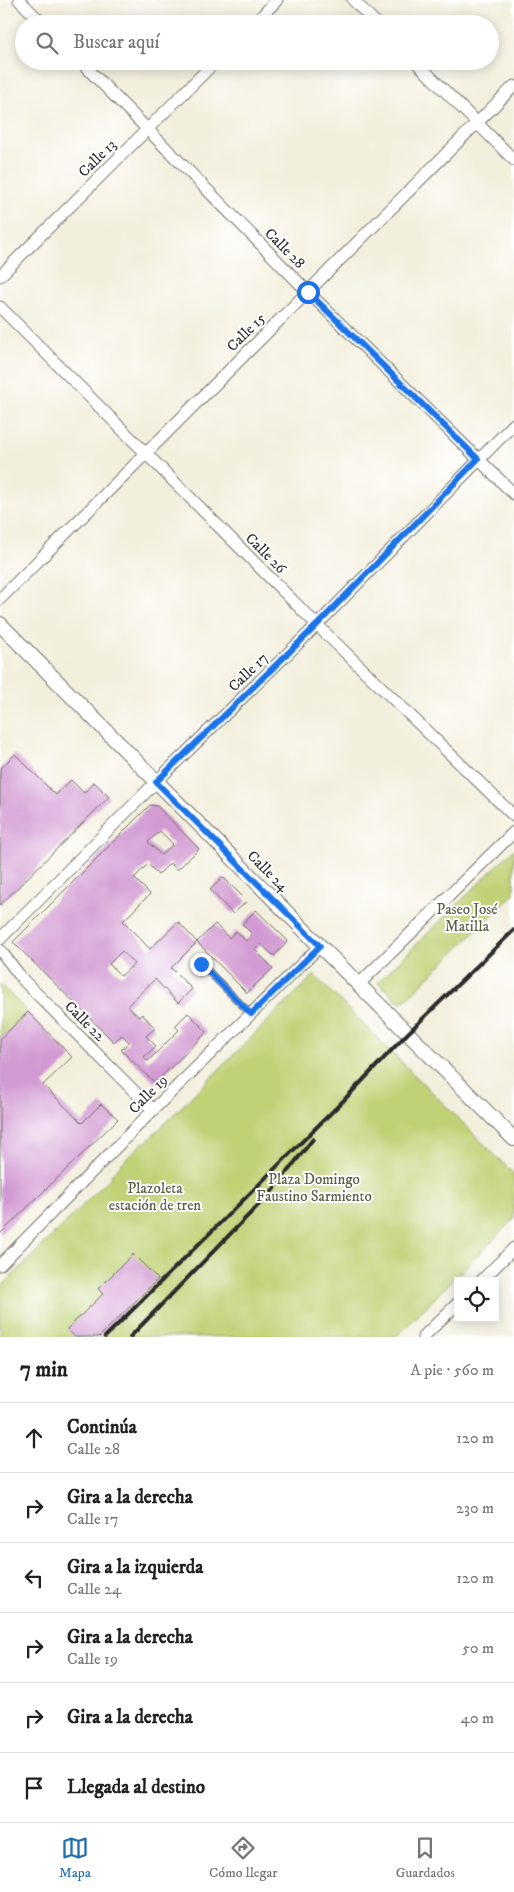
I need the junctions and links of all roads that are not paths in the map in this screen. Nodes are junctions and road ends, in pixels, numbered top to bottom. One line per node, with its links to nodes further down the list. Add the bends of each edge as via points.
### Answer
1 (20, 0): 4 (street)
2 (277, 0): 5 (street)
3 (353, 0): 6 (street)
4 (34, 15)
5 (263, 15)
6 (368, 15)
7 (89, 70): 12 (street, Calle 28)
8 (207, 70): 12 (street, Calle 13)
9 (424, 70): 11 (street)
10 (514, 86): 11 (street, Calle 15)
11 (477, 123): 13 (street); 15 (street, Calle 15)
12 (147, 130): 14 (street, Calle 13); 15 (street, Calle 28)
13 (514, 160)
14 (0, 276)
15 (308, 292): 18 (street, Calle 15); 19 (street, Calle 28)
16 (0, 307): 18 (street, Calle 26)
17 (514, 424): 19 (street, Calle 17)
18 (146, 454): 21 (street, Calle 15); 23 (street, Calle 26)
19 (478, 459): 20 (street, Calle 28); 23 (street, Calle 17)
20 (514, 494)
21 (0, 599)
22 (0, 624): 24 (street, Calle 24)
23 (317, 625): 24 (street, Calle 17); 25 (street, Calle 26)
24 (156, 782): 27 (street, Calle 17); 28 (street, Calle 24)
25 (514, 816)
26 (514, 832): 31 (street)
27 (0, 939)
28 (320, 946): 31 (street, Calle 24); 32 (street, Calle 19)
29 (0, 950): 33 (street, Calle 22, via 24,981)
30 (201, 964): 32 (lane)
31 (358, 985): 34 (street, Calle 24)
32 (251, 1014): 33 (street, Calle 19)
33 (154, 1110): 36 (street, Calle 19)
34 (514, 1139)
35 (514, 1248): 37 (street)
36 (0, 1265)
37 (485, 1277)
38 (454, 1307): 39 (street)
39 (423, 1337)

